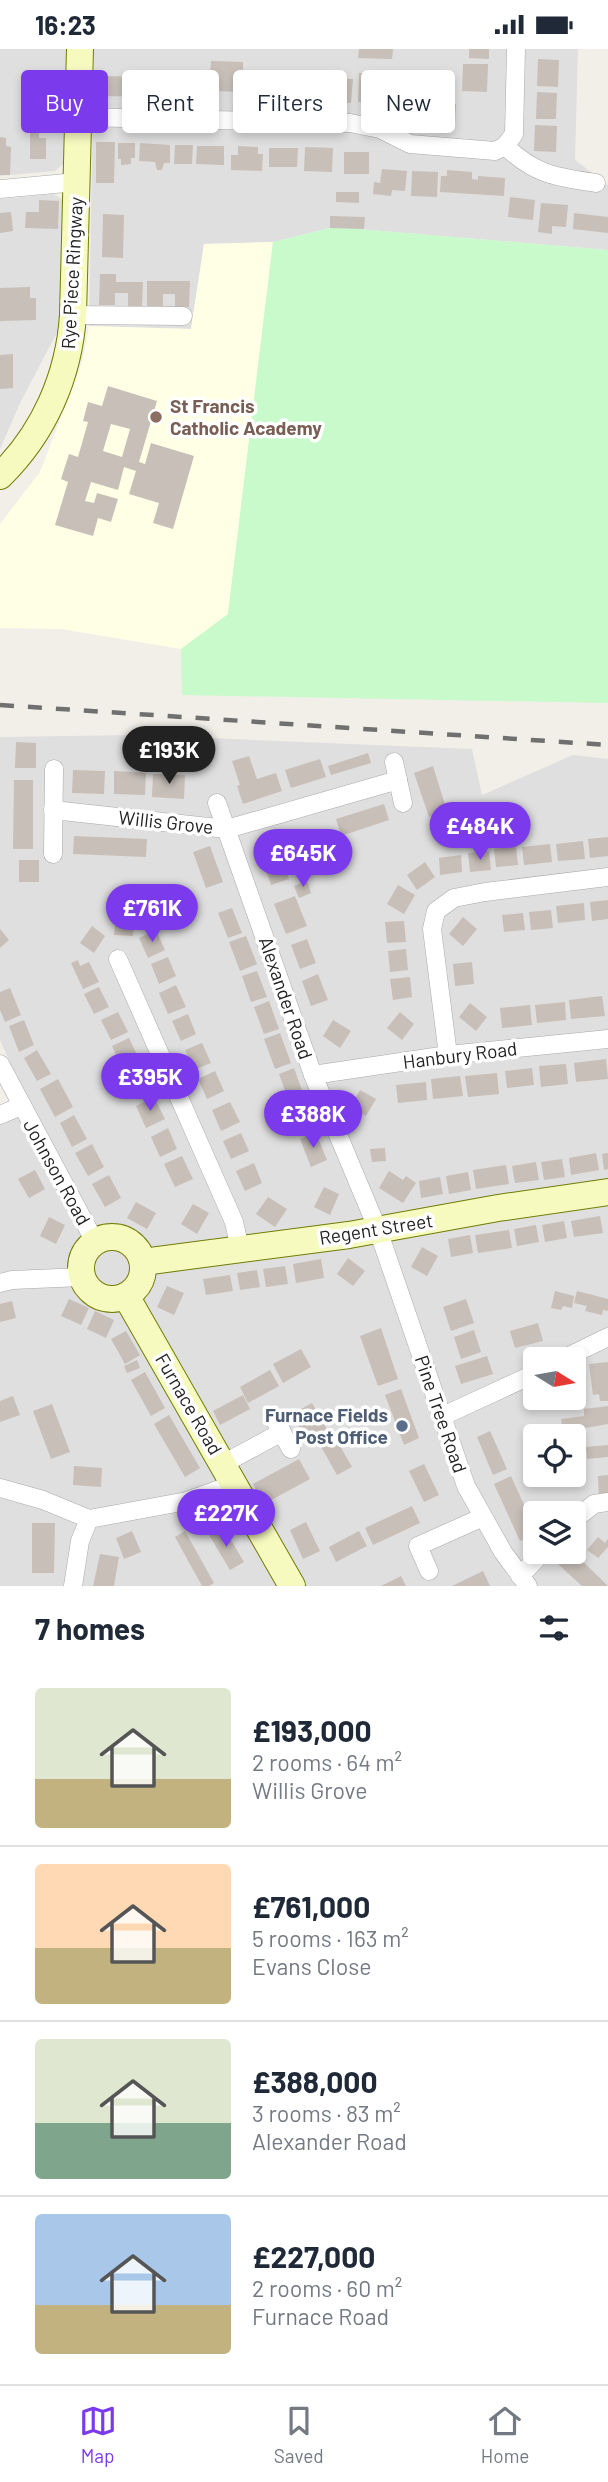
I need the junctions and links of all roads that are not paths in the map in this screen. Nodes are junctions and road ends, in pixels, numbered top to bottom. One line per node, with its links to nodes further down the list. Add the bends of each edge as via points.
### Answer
1 (80, 49): 3 (street, Rye Piece Ringway)
2 (516, 49): 6 (street, via 514,134)
3 (80, 70)
4 (108, 118): 6 (street, via 350,123 380,129 410,144 495,151)
5 (79, 133): 7 (street, Rye Piece Ringway)
6 (505, 146): 8 (street, via 523,164 552,177)
7 (77, 182): 9 (street); 10 (street, Rye Piece Ringway)
8 (596, 183)
9 (0, 188)
10 (73, 315): 11 (street); 12 (street, Rye Piece Ringway, via 68,356 51,405 23,451)
11 (183, 316)
12 (0, 477)
13 (394, 762): 15 (street)
14 (54, 769): 18 (street)
15 (398, 780): 17 (street); 19 (street, Willis Grove)
16 (217, 803): 19 (street, Alexander Road)
17 (402, 803)
18 (53, 810): 19 (street, Willis Grove); 20 (street)
19 (227, 829): 26 (street, Alexander Road)
20 (53, 854)
21 (608, 877): 24 (street, via 464,896 436,911 432,929)
22 (118, 959): 32 (street, via 234,1222)
23 (608, 1039): 24 (street, Hanbury Road)
24 (448, 1055): 26 (street, Hanbury Road)
25 (0, 1064): 27 (street, Johnson Road)
26 (313, 1075): 30 (street, Alexander Road)
27 (21, 1106): 28 (street); 31 (street, Johnson Road)
28 (0, 1115)
29 (608, 1192): 30 (street, Regent Street)
30 (378, 1230): 32 (street, Regent Street); 41 (street, Pine Tree Road)
31 (95, 1242): 33 (street, via 120,1238 135,1246); 34 (street, via 83,1257)
32 (240, 1249): 33 (street, Regent Street)
33 (143, 1262): 36 (street, via 138,1285)
34 (82, 1277): 35 (street); 36 (street, via 100,1296)
35 (0, 1283)
36 (126, 1296): 44 (street, Furnace Road)
37 (608, 1337): 38 (street)
38 (586, 1347)
39 (523, 1379): 41 (street)
40 (272, 1415): 42 (street)
41 (443, 1416): 48 (street, Pine Tree Road, via 466,1486)
42 (282, 1432): 43 (street); 44 (street)
43 (291, 1448)
44 (229, 1474): 49 (street, via 187,1501); 54 (street, Furnace Road)
45 (0, 1488): 49 (street)
46 (608, 1503): 47 (street, via 594,1504)
47 (586, 1510)
48 (482, 1517): 51 (street, via 418,1546); 52 (street, Pine Tree Road)
49 (89, 1519): 53 (street, via 80,1541)
50 (535, 1564): 52 (street)
51 (429, 1571)
52 (524, 1581)
53 (73, 1586)
54 (292, 1586)

